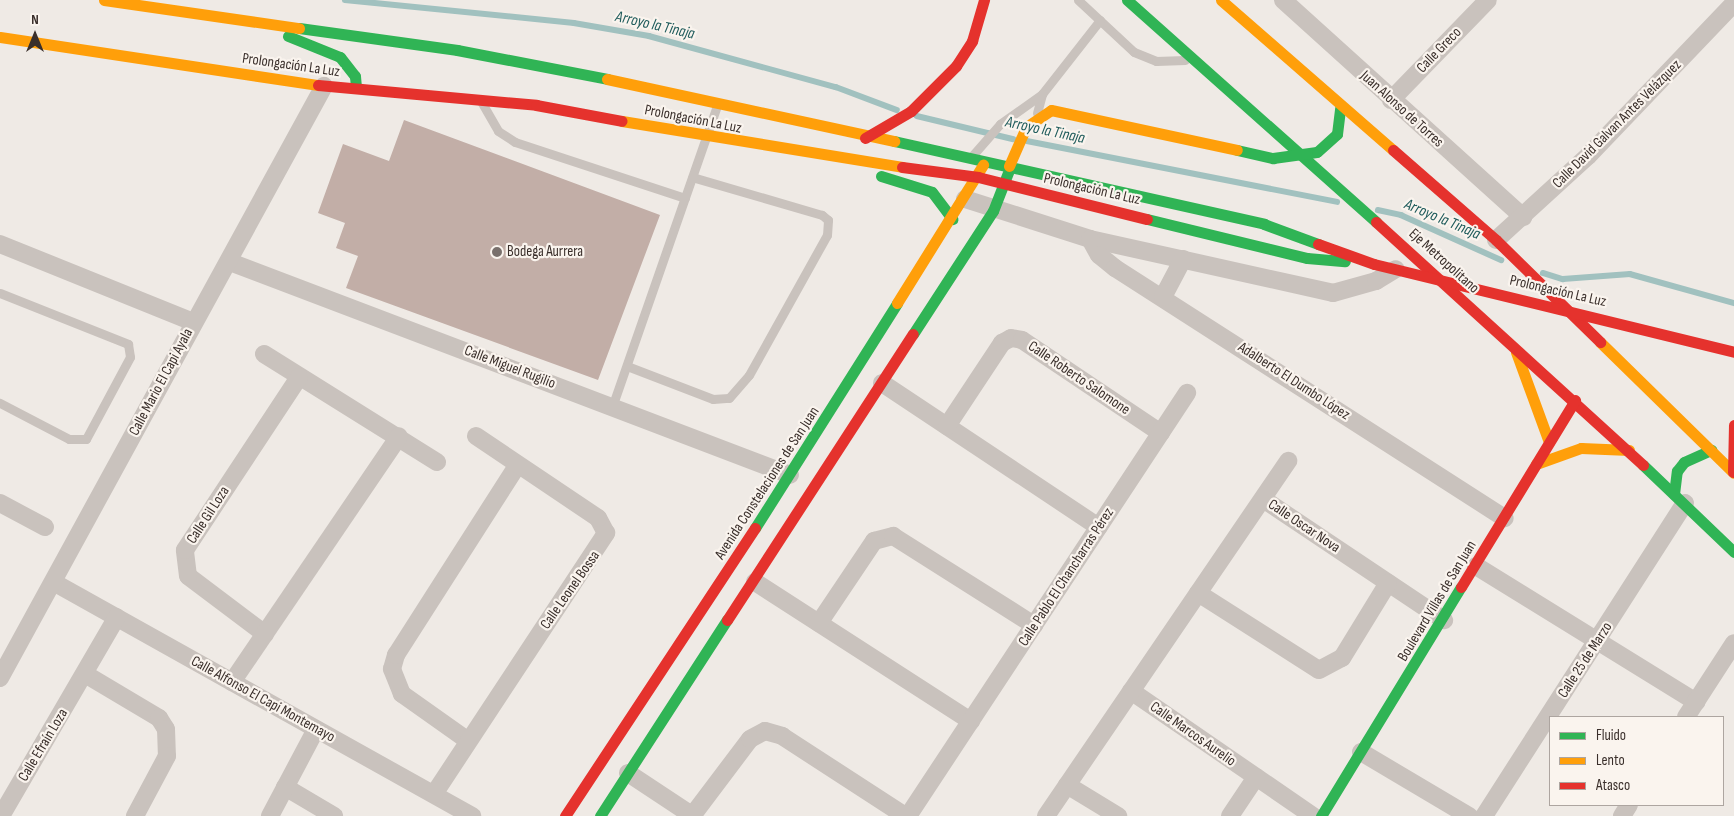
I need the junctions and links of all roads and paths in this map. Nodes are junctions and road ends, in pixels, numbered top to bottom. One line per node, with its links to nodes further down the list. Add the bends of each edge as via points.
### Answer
1 (104, 0): 9 (main road, Prolongación La Luz)
2 (984, 0): 23 (main road, via 972,41 956,66 924,99 892,124)
3 (1078, 0): 11 (lane)
4 (1127, 0): 13 (main road, Eje Metropolitano)
5 (1221, 0): 20 (main road)
6 (1283, 0): 18 (street, Juan Alonso de Torres)
7 (1488, 0): 18 (street, Calle Greco)
8 (1734, 3): 35 (street, Calle David Galvan Antes Velázquez)
9 (153, 4): 10 (main road, Prolongación La Luz)
10 (245, 20): 15 (main road, via 340,57 355,76); 19 (main road, Prolongación La Luz, via 457,50)
11 (1100, 20): 13 (lane, via 1134,52 1156,61); 16 (lane)
12 (0, 36): 14 (main road, Prolongación La Luz)
13 (1196, 60): 25 (main road, Eje Metropolitano)
14 (324, 86): 15 (main road, Prolongación La Luz); 41 (street, Calle Mario El Capi Ayala)
15 (356, 88): 17 (main road, Prolongación La Luz)
16 (1042, 94): 21 (lane); 24 (lane, via 1000,124)
17 (479, 98): 22 (main road, Prolongación La Luz); 32 (lane, via 491,122 515,142)
18 (1391, 100): 35 (street, Juan Alonso de Torres)
19 (718, 102): 22 (lane); 23 (main road, Prolongación La Luz)
20 (1340, 108): 25 (main road, via 1337,134 1317,152); 38 (main road)
21 (1037, 115): 25 (main road, via 1063,111 1274,158); 28 (main road, via 1026,127)
22 (706, 138): 26 (main road, Prolongación La Luz); 29 (lane)
23 (865, 138): 24 (main road, Prolongación La Luz)
24 (974, 154): 27 (main road, Prolongación La Luz)
25 (1303, 156): 44 (main road, Eje Metropolitano)
26 (827, 158): 30 (main road, Prolongación La Luz); 36 (main road, via 927,189 940,199)
27 (985, 161): 28 (main road, Prolongación La Luz); 30 (main road, Avenida Constelaciones de San Juan)
28 (1010, 166): 31 (main road); 42 (main road, Prolongación La Luz, via 1264,224)
29 (692, 177): 32 (lane); 52 (lane, via 822,215 828,220 827,235 749,375 729,398 713,399)
30 (978, 177): 31 (main road, Prolongación La Luz); 33 (main road, Avenida Constelaciones de San Juan)
31 (1006, 184): 34 (main road); 42 (main road, Prolongación La Luz, via 1307,258)
32 (686, 198): 52 (lane)
33 (965, 199): 34 (street); 36 (main road, Avenida Constelaciones de San Juan)
34 (993, 211): 37 (street); 54 (main road)
35 (1522, 217): 38 (street, Calle David Galvan Antes Velázquez)
36 (952, 219): 72 (main road, Avenida Constelaciones de San Juan)
37 (1090, 238): 40 (street); 46 (street, Adalberto El Dumbo López, via 1099,255 1115,268)
38 (1496, 240): 47 (main road)
39 (0, 244): 48 (street)
40 (1183, 259): 43 (street, via 1333,293 1376,281); 46 (street)
41 (230, 262): 48 (street, Calle Mario El Capi Ayala); 58 (street, Calle Miguel Rugilio)
42 (1374, 264): 43 (main road, Prolongación La Luz)
43 (1396, 269): 44 (main road, Prolongación La Luz)
44 (1441, 279): 47 (main road, Prolongación La Luz); 49 (main road, Eje Metropolitano)
45 (0, 294): 57 (lane, via 128,344 130,357 86,439 69,439)
46 (1163, 297): 76 (street, Adalberto El Dumbo López)
47 (1570, 310): 50 (main road, Prolongación La Luz); 66 (main road)
48 (193, 322): 82 (street, Calle Mario El Capi Ayala)
49 (1511, 342): 56 (main road, Eje Metropolitano); 64 (main road)
50 (1734, 352)
51 (264, 354): 53 (street)
52 (627, 366): 58 (lane)
53 (298, 377): 62 (street); 89 (street, Calle Gil Loza, via 185,550 188,576)
54 (882, 383): 60 (street); 81 (main road)
55 (1186, 393): 61 (street, Calle Pablo El Chancharras Pérez)
56 (1575, 400): 64 (main road, Boulevard Villas de San Juan); 65 (main road, Eje Metropolitano)
57 (0, 403)
58 (612, 407): 72 (street, Calle Miguel Rugilio)
59 (1734, 425): 71 (main road)
60 (946, 426): 61 (street, Calle Roberto Salomone, via 1002,343 1012,338 1022,340); 78 (street)
61 (1161, 433): 78 (street, Calle Pablo El Chancharras Pérez)
62 (400, 436): 68 (street); 89 (street)
63 (476, 436): 70 (street, Calle Leonel Bossa)
64 (1549, 442): 69 (main road, Boulevard Villas de San Juan)
65 (1629, 450): 69 (main road, via 1581,448); 73 (main road, Eje Metropolitano)
66 (1711, 450): 71 (main road); 73 (main road, via 1684,462 1677,471)
67 (1288, 461): 74 (street)
68 (437, 462)
69 (1536, 464): 76 (main road, Boulevard Villas de San Juan)
70 (518, 466): 100 (street, via 396,655 392,669 402,694); 100 (street, Calle Leonel Bossa, via 598,518 606,533)
71 (1734, 472)
72 (790, 475): 112 (main road, Avenida Constelaciones de San Juan)
73 (1679, 498): 79 (main road, Eje Metropolitano); 90 (street, Calle 25 de Marzo)
74 (1263, 499): 83 (street, Calle Oscar Nova); 84 (street, Calle Oscar Nova)
75 (0, 503): 77 (street)
76 (1505, 518): 80 (main road, Boulevard Villas de San Juan)
77 (45, 527)
78 (1099, 527): 88 (street, Calle Pablo El Chancharras Pérez)
79 (1734, 552)
80 (1476, 566): 86 (main road, Boulevard Villas de San Juan); 90 (street)
81 (755, 582): 87 (street); 102 (main road)
82 (55, 583): 85 (street, Calle Alfonso El Capi Montemayo); 93 (street, Calle Mario El Capi Ayala)
83 (1388, 583): 84 (street, via 1342,658 1319,670); 86 (street, Calle Oscar Nova)
84 (1198, 592): 95 (street, Calle Oscar Nova)
85 (117, 616): 92 (street, Calle Efraín Loza); 94 (street, Calle Alfonso El Capi Montemayo)
86 (1444, 620): 101 (main road, Boulevard Villas de San Juan)
87 (819, 623): 88 (street, via 874,541 893,536); 98 (street)
88 (1034, 625): 98 (street, Calle Pablo El Chancharras Pérez)
89 (265, 634): 94 (street)
90 (1598, 640): 96 (street); 122 (street, Calle 25 de Marzo)
91 (1734, 643): 96 (street)
92 (85, 674): 107 (street, Calle Efraín Loza); 108 (street, via 159,718 166,729 167,756)
93 (0, 678)
94 (232, 682): 99 (street, Calle Alfonso El Capi Montemayo)
95 (1131, 691): 103 (street, Calle Marcos Aurelio); 104 (street)
96 (1696, 702): 97 (street)
97 (1687, 716)
98 (971, 721): 115 (street, Calle Pablo El Chancharras Pérez)
99 (316, 729): 105 (street); 106 (street, Calle Alfonso El Capi Montemayo)
100 (467, 740): 106 (street, Calle Leonel Bossa)
101 (1361, 752): 120 (main road, Boulevard Villas de San Juan); 121 (street)
102 (628, 773): 113 (main road); 114 (street)
103 (1256, 777): 118 (street); 119 (street, Calle Marcos Aurelio)
104 (1066, 785): 116 (street); 117 (street)
105 (285, 788): 109 (street); 110 (street)
106 (434, 794): 111 (street, Calle Alfonso El Capi Montemayo)
107 (1, 816)
108 (135, 816)
109 (270, 816)
110 (334, 816)
111 (472, 816)
112 (565, 816)
113 (600, 816)
114 (693, 816): 115 (street, via 750,739 765,731 782,736)
115 (907, 816)
116 (1046, 816)
117 (1118, 816)
118 (1230, 816)
119 (1313, 816)
120 (1321, 816)
121 (1469, 816)
122 (1484, 816)

